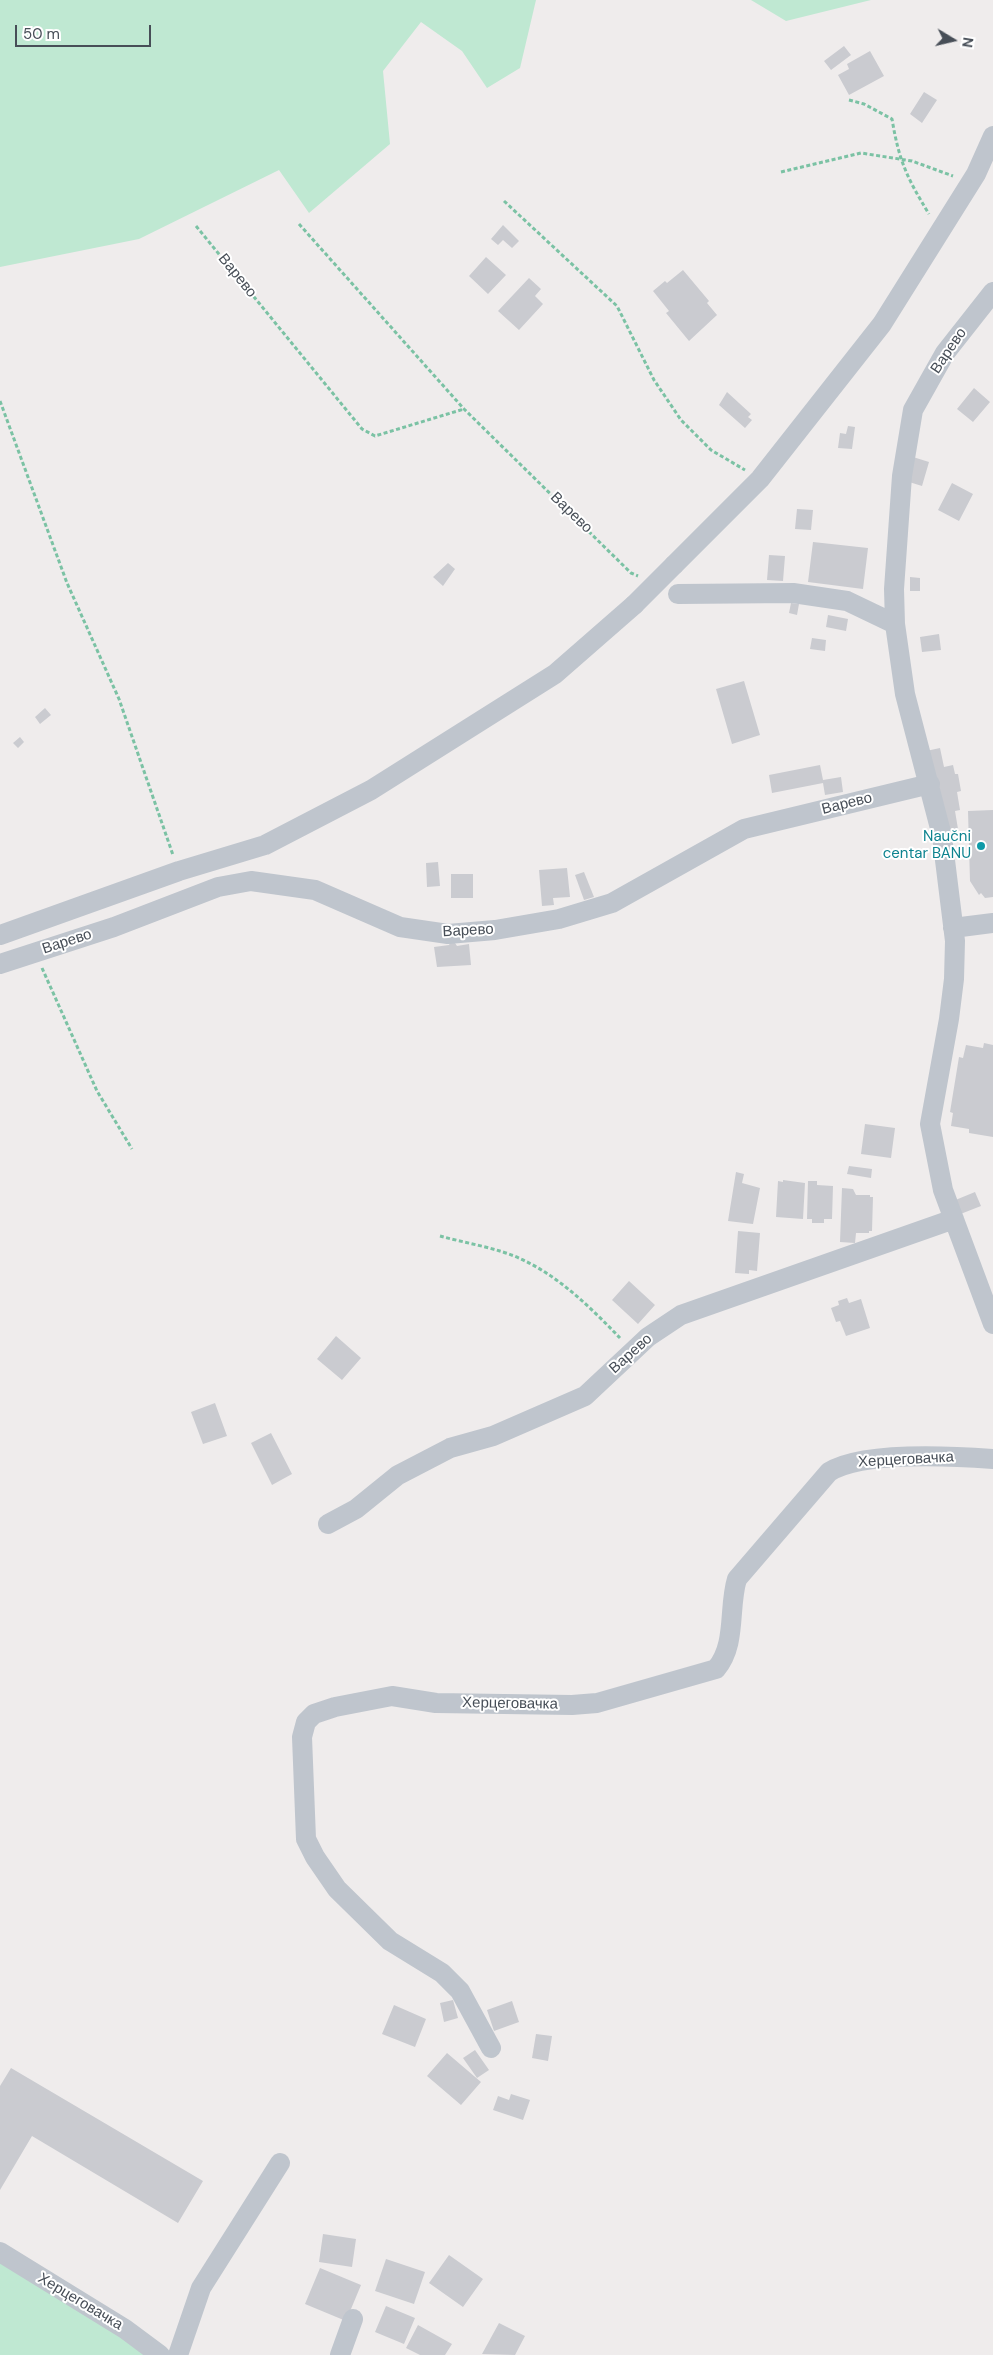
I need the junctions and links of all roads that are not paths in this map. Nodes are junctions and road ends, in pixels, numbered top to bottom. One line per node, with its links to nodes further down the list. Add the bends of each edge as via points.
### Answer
1 (993, 136): 6 (street, bridge, via 968,186 882,324 760,479 634,605 555,674 371,790 265,845)
2 (993, 292): 4 (street, Варево, via 945,353 913,410 898,519)
3 (678, 594): 4 (street, via 794,593 847,601)
4 (895, 624): 5 (street, Варево, via 905,694)
5 (930, 784): 7 (street, Варево, via 744,829 612,903 559,919 495,930 448,934 400,927 315,890 251,881); 9 (street, Варево, via 942,836)
6 (215, 860): 7 (street); 10 (street)
7 (218, 887): 11 (street, Варево, via 114,927)
8 (993, 923): 9 (street)
9 (953, 928): 12 (street, Варево, via 954,979 930,1124 943,1190)
10 (0, 935)
11 (0, 964)
12 (954, 1220): 13 (street, Варево); 15 (street, Варево, via 681,1315 648,1337 585,1396 493,1436 442,1453 398,1475 356,1509)
13 (993, 1324)
14 (993, 1459): 16 (street, Херцеговачка, via 902,1457 841,1464 829,1472 737,1579 729,1644 716,1669 597,1703 436,1703 392,1696 335,1707 314,1714 306,1722 302,1736 306,1839 315,1857 337,1889 390,1941 442,1973 460,1991)
15 (328, 1524)
16 (491, 2048)
17 (280, 2163): 21 (street, via 201,2288)
18 (0, 2252): 20 (street, Херцеговачка)
19 (353, 2319): 22 (street)
20 (160, 2355)
21 (178, 2355)
22 (340, 2355)

